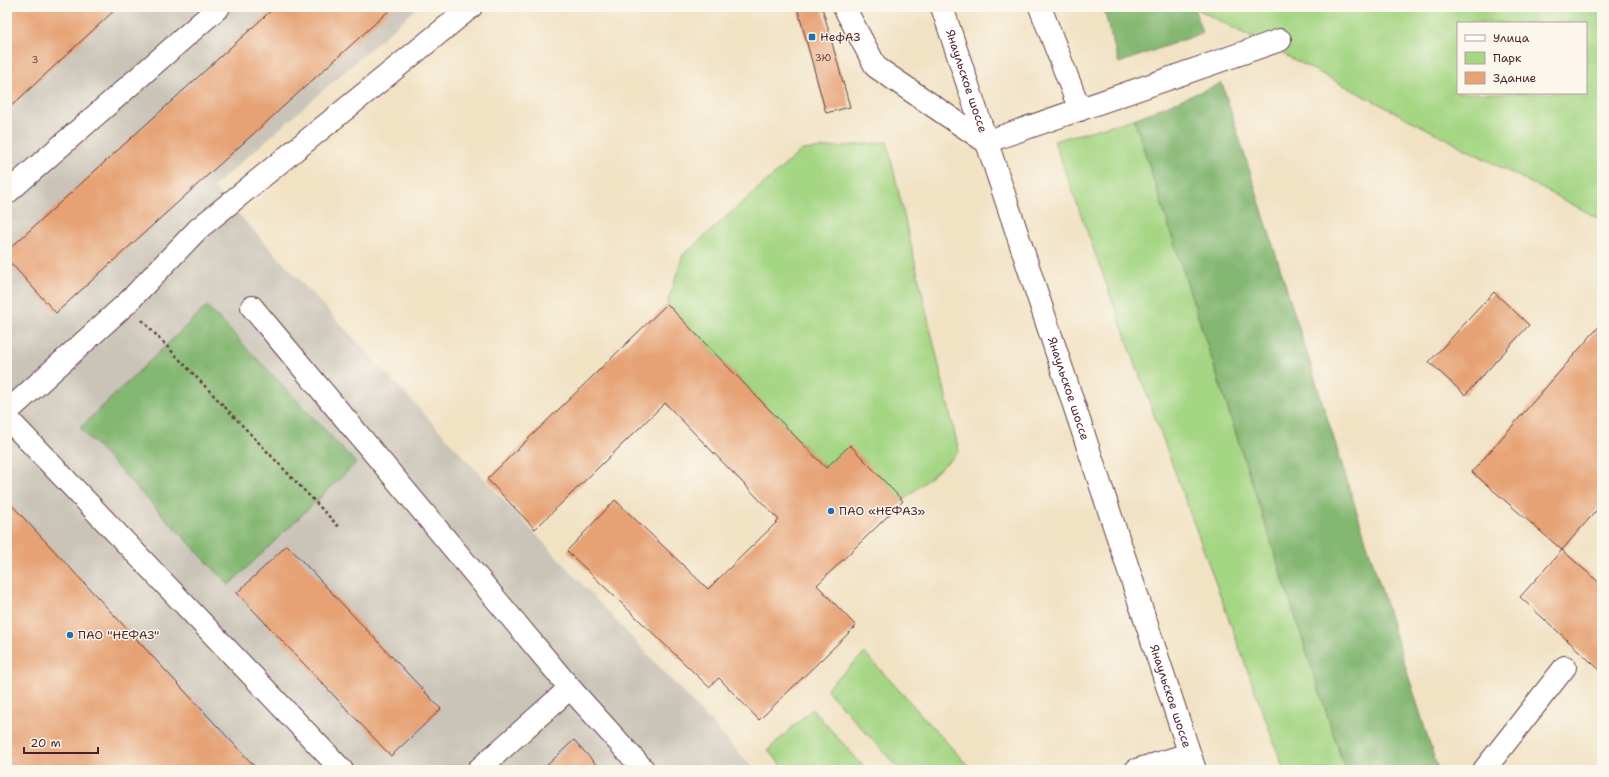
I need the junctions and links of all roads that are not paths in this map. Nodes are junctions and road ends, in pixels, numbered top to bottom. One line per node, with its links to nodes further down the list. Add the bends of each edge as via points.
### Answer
1 (219, 7): 9 (main road)
2 (471, 7): 11 (main road, via 198,228 127,303)
3 (844, 7): 8 (main road, via 876,67)
4 (942, 7): 8 (main road, Янаульское шоссе)
5 (1040, 7): 7 (main road)
6 (1280, 40): 7 (main road)
7 (1080, 110): 8 (main road)
8 (986, 142): 15 (main road, Янаульское шоссе)
9 (7, 193)
10 (252, 307): 14 (main road)
11 (7, 412)
12 (7, 418): 16 (main road)
13 (1565, 667): 20 (main road)
14 (570, 688): 17 (main road); 18 (main road)
15 (1192, 762): 19 (main road)
16 (342, 770)
17 (478, 770)
18 (644, 770)
19 (1136, 770)
20 (1484, 770)

